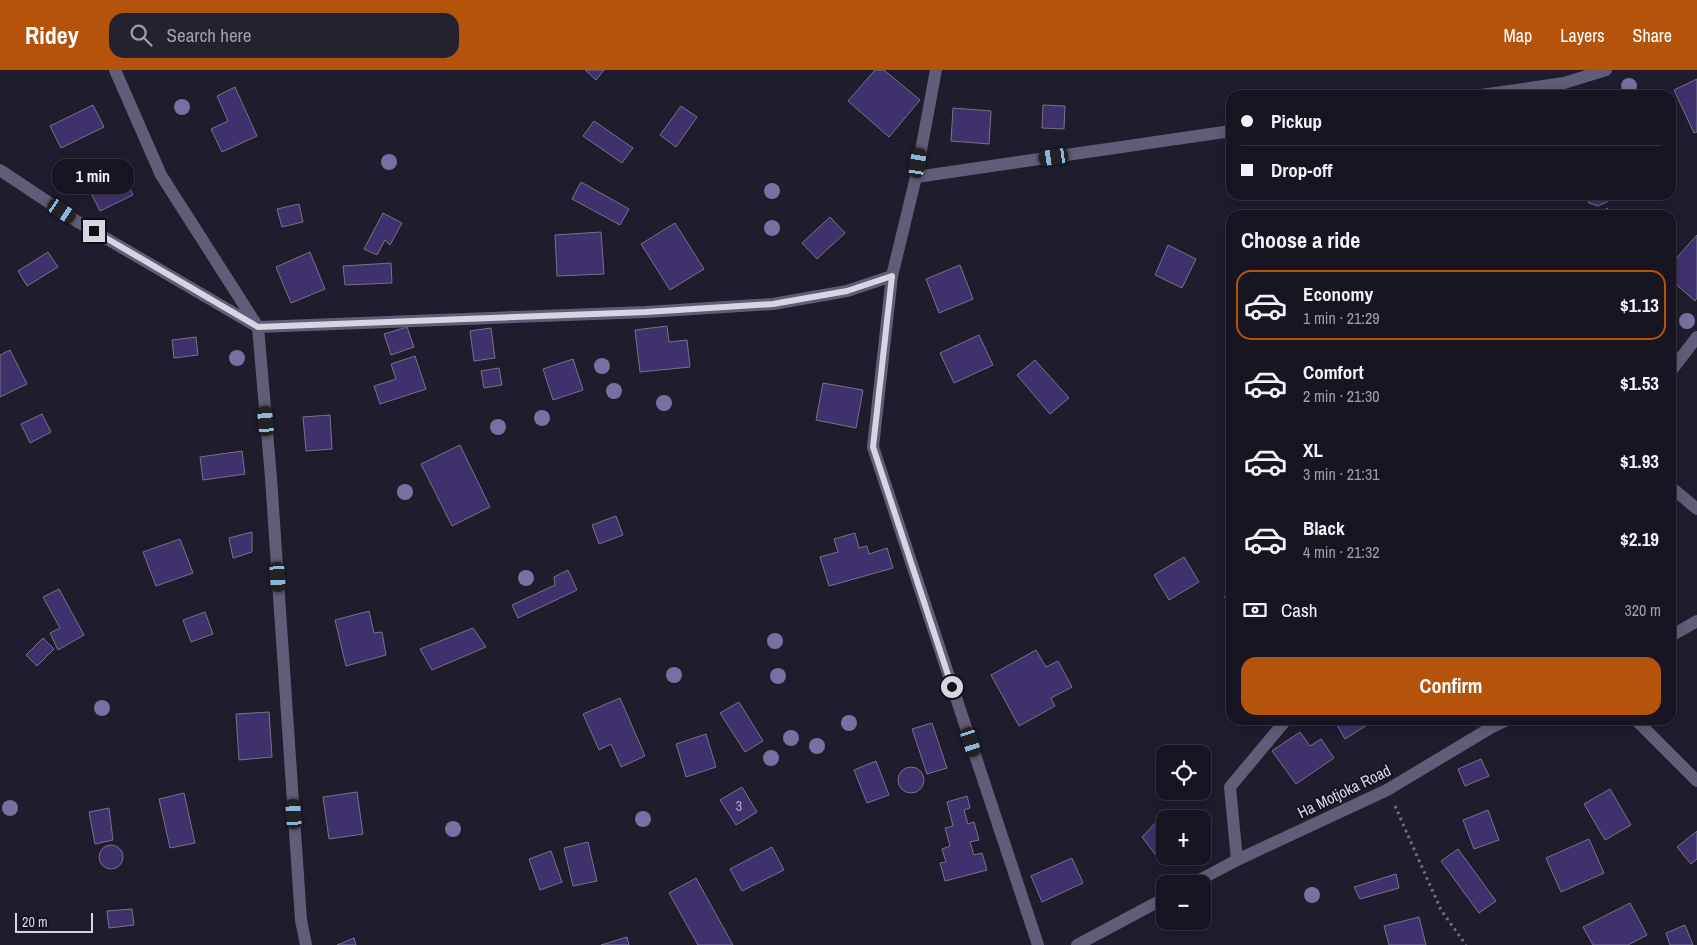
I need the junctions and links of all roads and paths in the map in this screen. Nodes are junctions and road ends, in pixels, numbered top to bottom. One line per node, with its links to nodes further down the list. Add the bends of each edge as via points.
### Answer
1 (115, 70): 9 (street, via 161,175)
2 (936, 70): 7 (street)
3 (1606, 70): 4 (street, via 1564,83)
4 (1516, 90)
5 (1226, 132): 7 (street)
6 (0, 170): 9 (street, via 78,222)
7 (916, 177): 8 (street)
8 (892, 276): 9 (street, via 847,291 773,304); 25 (street, via 873,447)
9 (258, 327): 24 (street, via 300,910)
10 (1697, 337): 11 (street)
11 (1676, 364)
12 (1676, 491): 13 (street)
13 (1697, 509)
14 (1697, 621): 15 (street)
15 (1676, 633)
16 (1282, 725): 21 (street, via 1230,788)
17 (1488, 725): 20 (street, Ha Motjoka Road)
18 (1641, 725): 19 (street)
19 (1697, 781)
20 (1387, 790): 21 (street, Ha Motjoka Road); 27 (path, via 1441,910)
21 (1237, 860): 22 (street, Ha Motjoka Road)
22 (1209, 875)
23 (1156, 903): 26 (street)
24 (306, 945)
25 (1038, 945)
26 (1077, 945)
27 (1466, 945)

